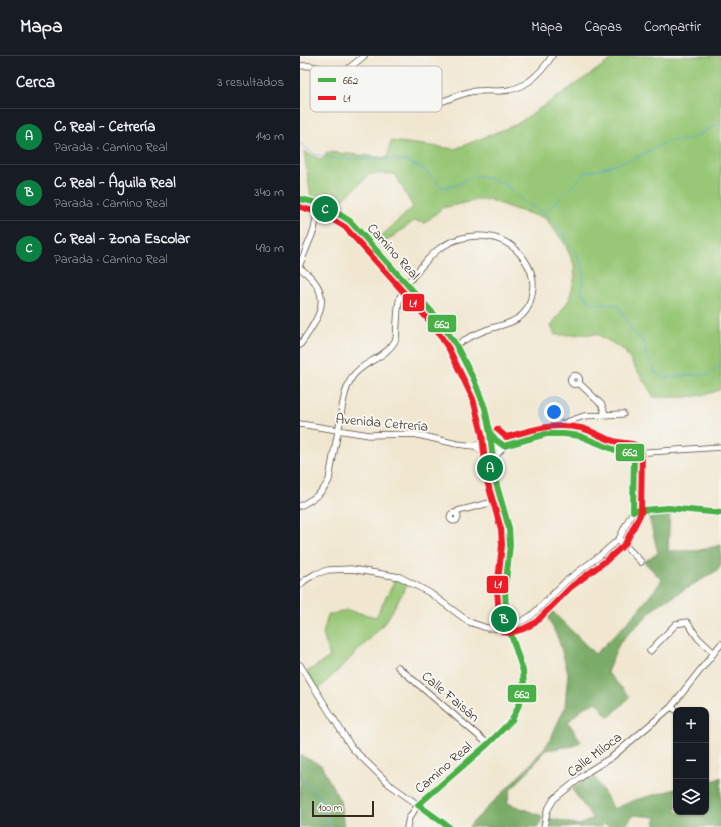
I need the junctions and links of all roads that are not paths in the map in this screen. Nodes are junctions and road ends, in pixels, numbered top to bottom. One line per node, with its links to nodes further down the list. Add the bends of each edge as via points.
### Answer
1 (364, 56): 4 (street)
2 (552, 56): 6 (street, via 534,79 514,89 468,92)
3 (300, 66): 5 (street)
4 (352, 66)
5 (310, 67)
6 (442, 102)
7 (300, 199): 8 (street, Camino Real)
8 (319, 203): 9 (street, via 314,230); 11 (street, Camino Real, via 350,221)
9 (300, 264)
10 (300, 268): 12 (street, via 318,286 322,303 318,318)
11 (407, 283): 13 (street, Camino Real, via 440,321); 13 (street, via 440,248 468,237 498,238 520,253 533,278 530,302 524,313 516,320); 19 (street, via 399,298 396,339 390,349 353,377 345,395)
12 (300, 345)
13 (456, 345): 20 (street, Camino Real, via 481,396)
14 (578, 383): 15 (street, via 602,405)
15 (606, 414): 16 (street); 18 (street, via 584,416)
16 (623, 414)
17 (300, 424): 19 (street, Avenida Cetrería)
18 (562, 424): 21 (street); 22 (street, via 561,430)
19 (338, 431): 23 (street, Avenida Cetrería, via 369,435 414,434); 30 (street, via 325,489 317,497)
20 (490, 433): 23 (street, via 483,442); 24 (street); 26 (street, Camino Real)
21 (546, 434): 22 (street, Avenida Cetrería); 24 (street, Avenida Cetrería)
22 (564, 434): 27 (street, Avenida Cetrería, via 580,436 615,450)
23 (475, 446): 26 (street, Avenida Cetrería); 28 (street)
24 (504, 446): 26 (street, Avenida Cetrería); 28 (street)
25 (721, 447): 27 (street, Avenida Cetrería)
26 (491, 448): 28 (street, Camino Real)
27 (634, 453): 31 (street)
28 (493, 464): 29 (street, Camino Real)
29 (501, 500): 33 (street, via 458,511); 37 (street, Camino Real, via 509,528 510,545 505,590)
30 (300, 506)
31 (633, 511): 32 (street, via 680,508); 34 (street)
32 (721, 513)
33 (456, 514)
34 (619, 539): 35 (street); 37 (street, via 566,580 531,616)
35 (641, 562)
36 (300, 585): 37 (street, via 316,574 340,568 400,577 473,624 487,628)
37 (508, 626): 45 (street, Camino Real, via 520,660 524,685 521,700 512,720)
38 (721, 644): 40 (street, Calle Miloca)
39 (650, 651): 40 (street, via 676,624 687,622 698,638)
40 (713, 652): 43 (street, Calle Miloca)
41 (300, 666): 46 (street, via 352,748 389,784)
42 (398, 667): 45 (street, Calle Faisán)
43 (674, 707)
44 (673, 708): 49 (street, Calle Miloca, via 554,799 547,811)
45 (488, 744): 46 (street, Camino Real)
46 (418, 805): 47 (street, Camino Real, via 409,818); 48 (street)
47 (407, 827)
48 (449, 827)
49 (544, 827)

